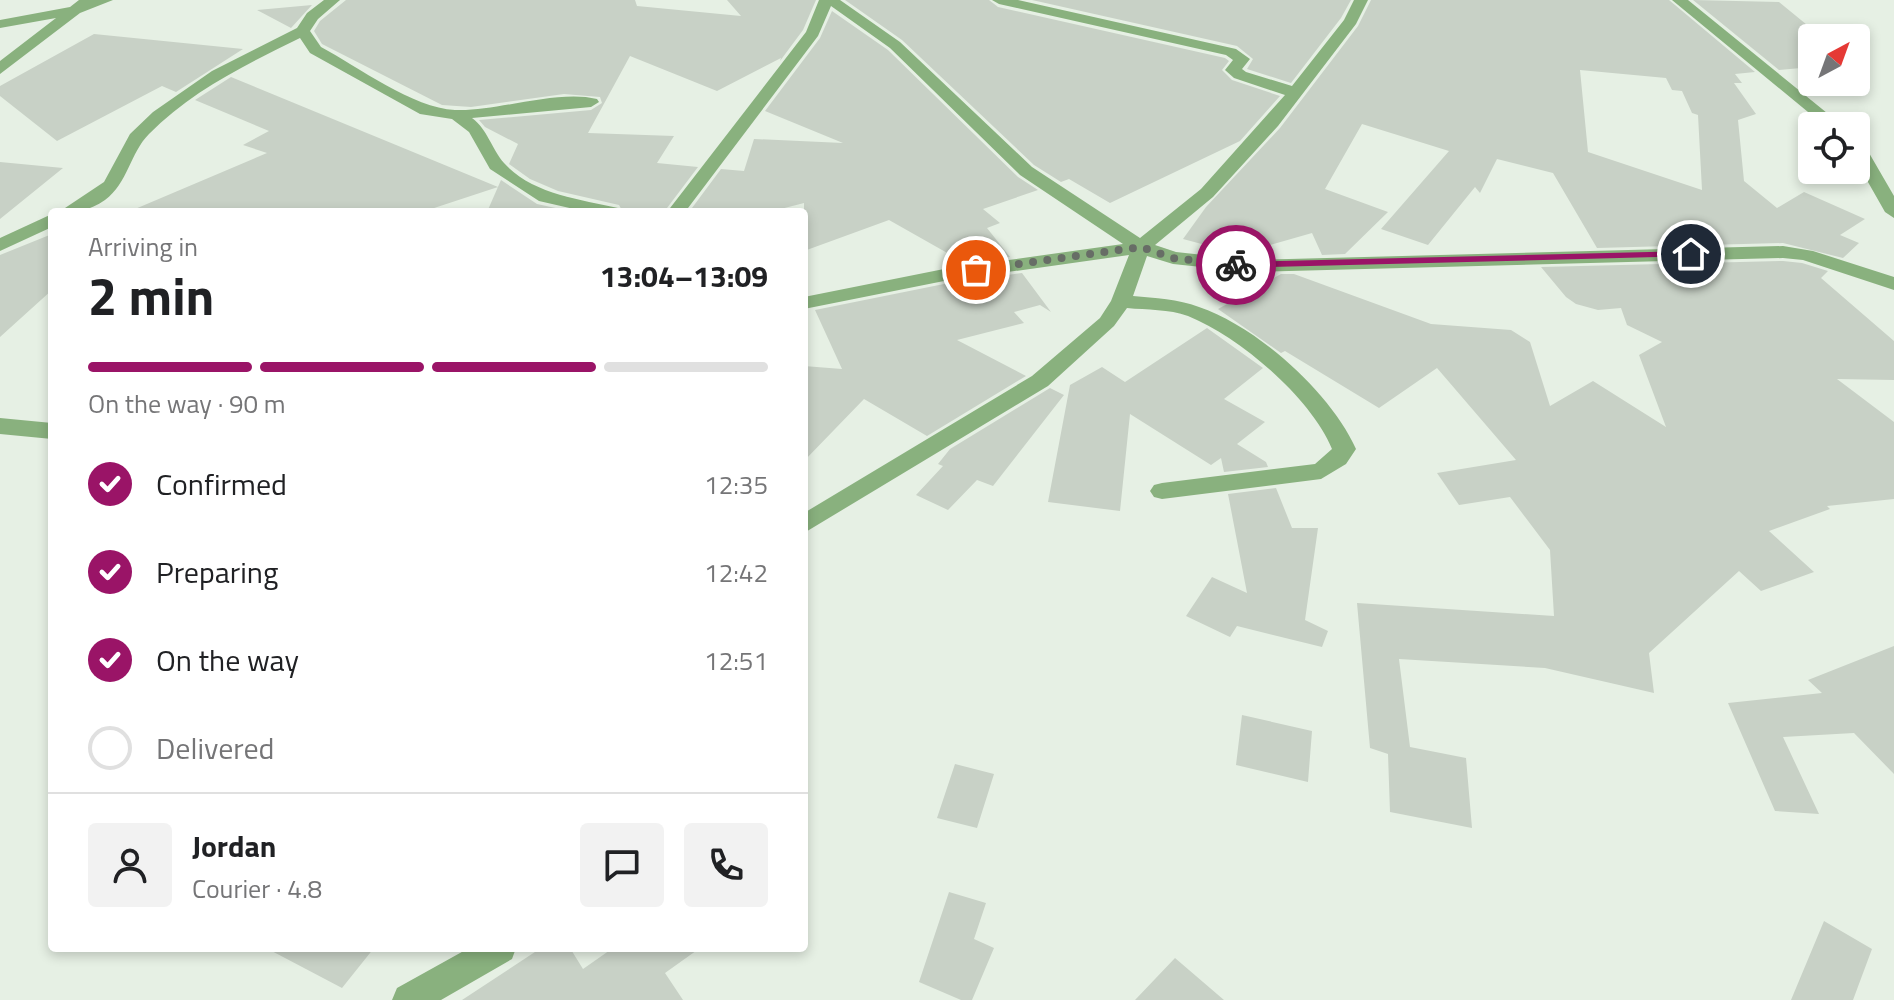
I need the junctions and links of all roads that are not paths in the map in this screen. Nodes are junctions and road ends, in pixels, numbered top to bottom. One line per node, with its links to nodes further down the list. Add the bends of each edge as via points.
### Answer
1 (106, 0): 7 (street)
2 (333, 0): 9 (street)
3 (828, 0): 18 (street, via 813,33); 22 (street, via 894,45 1026,171)
4 (999, 0): 11 (street, via 1231,52 1242,59 1233,70 1240,75)
5 (1361, 0): 11 (street)
6 (1679, 0): 13 (street)
7 (82, 5): 8 (street); 10 (street)
8 (0, 24)
9 (303, 31): 14 (street, via 315,50 412,103); 16 (street, via 188,93 139,134 110,186)
10 (0, 69)
11 (1296, 93): 22 (street, via 1207,193)
12 (591, 102): 14 (street)
13 (1820, 112)
14 (457, 115): 17 (street, via 476,129 496,165 509,176 545,197)
15 (1870, 170): 19 (street)
16 (76, 208)
17 (593, 208)
18 (679, 208)
19 (1894, 212)
20 (48, 222): 21 (street)
21 (0, 245)
22 (1141, 247): 23 (street, via 1173,258 1249,266 1783,252); 24 (street); 25 (street, via 944,275)
23 (1894, 284)
24 (1121, 301): 28 (street, via 1193,311 1242,339 1267,356 1340,435 1344,449 1321,471); 29 (street, via 1107,322 1040,381)
25 (808, 302)
26 (0, 426): 27 (street)
27 (48, 431)
28 (1162, 491)
29 (808, 522)
30 (493, 952): 31 (street)
31 (409, 1000)

